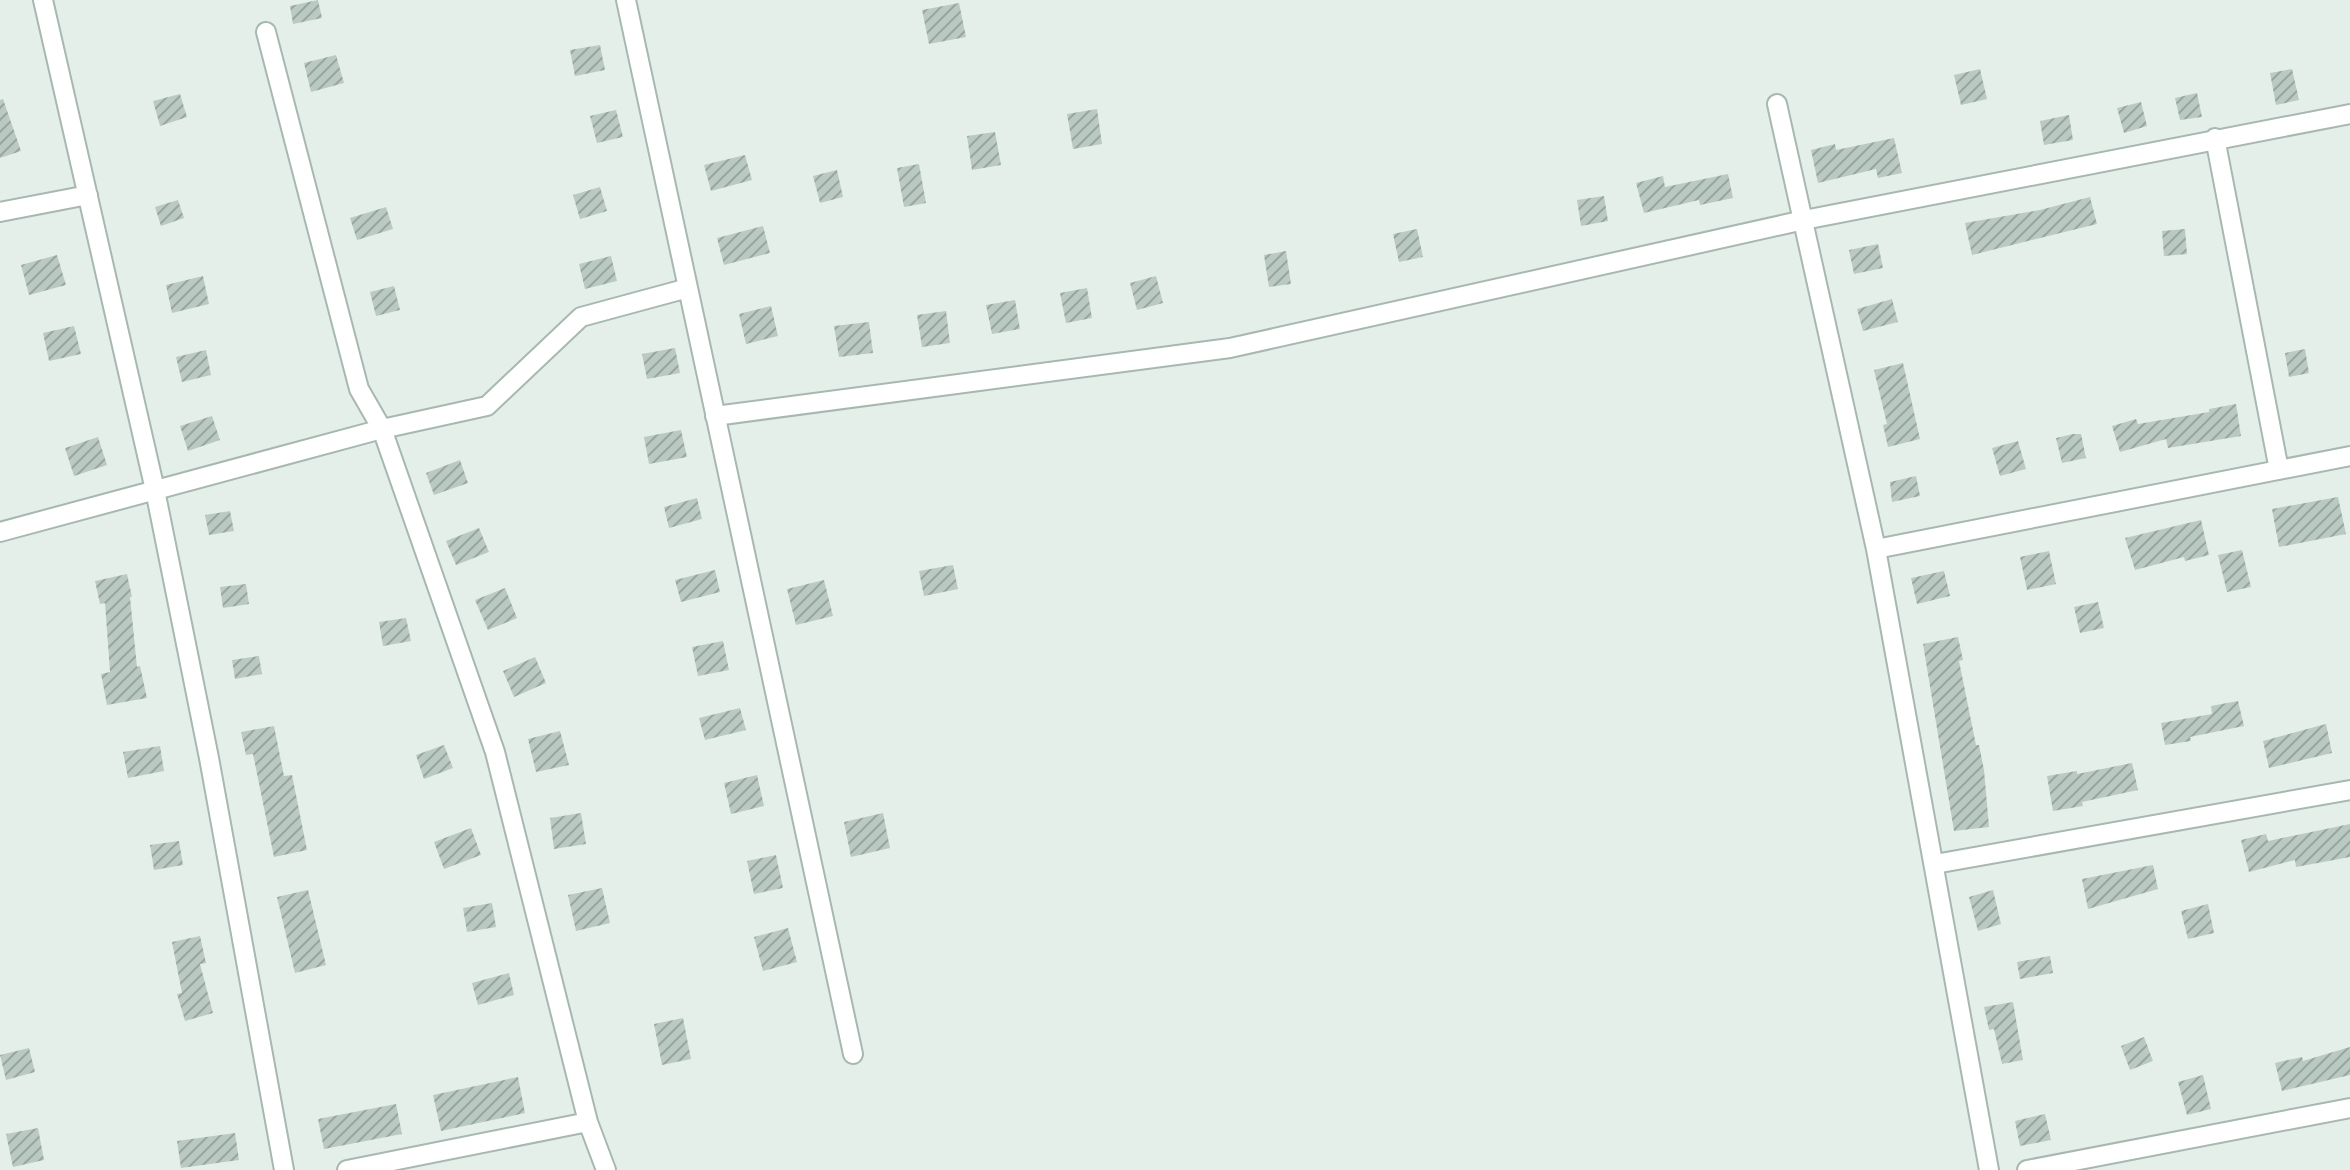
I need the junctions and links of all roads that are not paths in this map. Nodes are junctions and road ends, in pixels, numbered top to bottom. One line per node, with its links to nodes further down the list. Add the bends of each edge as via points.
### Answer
1 (43, 0): 7 (street)
2 (626, 0): 10 (street)
3 (266, 32): 12 (street, via 359,389)
4 (1777, 104): 9 (street)
5 (2350, 114): 6 (street)
6 (2215, 138): 9 (street); 14 (street)
7 (88, 195): 8 (street); 15 (street)
8 (0, 212)
9 (1804, 220): 11 (street, via 1230,348); 17 (street)
10 (688, 288): 11 (street); 12 (street, via 581,317 487,406)
11 (715, 416): 20 (street)
12 (382, 429): 15 (street); 22 (street, via 495,752)
13 (2350, 456): 14 (street)
14 (2279, 470): 17 (street)
15 (155, 490): 16 (street); 23 (street)
16 (0, 532)
17 (1876, 549): 19 (street)
18 (2350, 790): 19 (street)
19 (1935, 864): 26 (street)
20 (853, 1054)
21 (2350, 1108): 27 (street)
22 (588, 1122): 24 (street); 25 (street)
23 (284, 1170)
24 (347, 1170)
25 (606, 1170)
26 (1989, 1170)
27 (2027, 1170)

